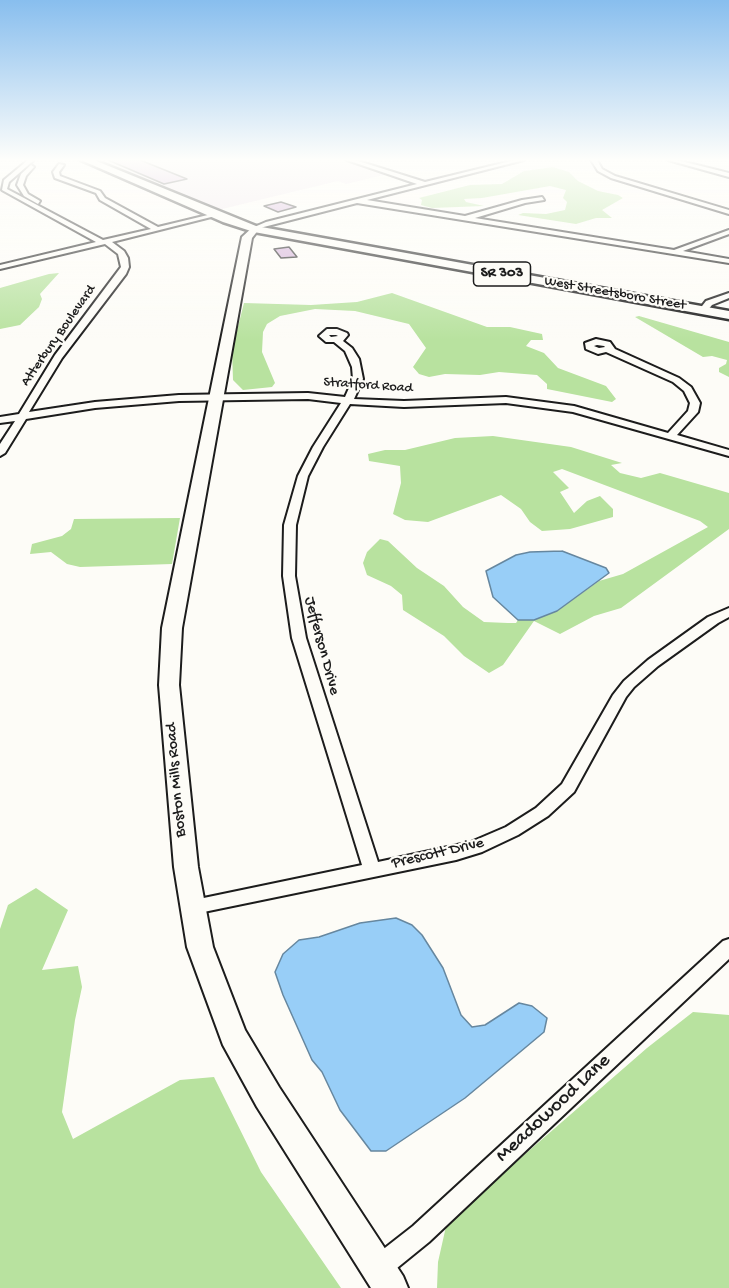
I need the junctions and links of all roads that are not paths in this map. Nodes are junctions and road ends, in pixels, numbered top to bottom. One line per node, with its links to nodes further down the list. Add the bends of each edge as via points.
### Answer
1 (63, 220): 11 (street, Atterbury Boulevard)
2 (70, 220): 11 (street, Atterbury Boulevard)
3 (141, 220): 8 (street)
4 (194, 220): 8 (street)
5 (229, 220): 9 (main road, West Streetsboro Street / SR 303)
6 (280, 220): 9 (street)
7 (472, 220): 12 (street)
8 (157, 229): 11 (street)
9 (254, 230): 16 (main road, West Streetsboro Street / SR 303); 20 (street, Boston Mills Road, via 247,237)
10 (729, 232): 12 (street)
11 (107, 241): 14 (street); 22 (street, Atterbury Boulevard, via 124,258 122,274 58,357)
12 (675, 252): 13 (street)
13 (729, 261)
14 (0, 267)
15 (729, 295): 16 (street, via 709,303)
16 (703, 310): 17 (main road, West Streetsboro Street / SR 303)
17 (729, 315)
18 (337, 340): 21 (street, Jefferson Drive, via 349,350 357,367 358,379)
19 (609, 350): 24 (street, via 688,389 695,403 693,411)
20 (217, 396): 21 (street, Stratford Road); 22 (street, Stratford Road, via 106,404); 29 (street, Boston Mills Road, via 170,649 170,706 186,867)
21 (349, 400): 24 (street, Stratford Road, via 394,404 525,401 574,409); 28 (street, Jefferson Drive, via 318,447 298,491 290,525 289,576 299,638)
22 (20, 417): 23 (street, Stratford Road); 25 (street, Atterbury Boulevard)
23 (0, 420)
24 (671, 436): 26 (street, Stratford Road)
25 (0, 453)
26 (729, 453)
27 (729, 612): 28 (street, Prescott Drive, via 653,663 629,684 574,779 542,812 476,847)
28 (372, 869): 29 (street, Prescott Drive)
29 (194, 907): 31 (street, Boston Mills Road, via 203,956 233,1036)
30 (729, 947): 31 (street, Meadowood Lane, via 421,1234 389,1260)
31 (376, 1265): 32 (street, Boston Mills Road)
32 (391, 1288)

